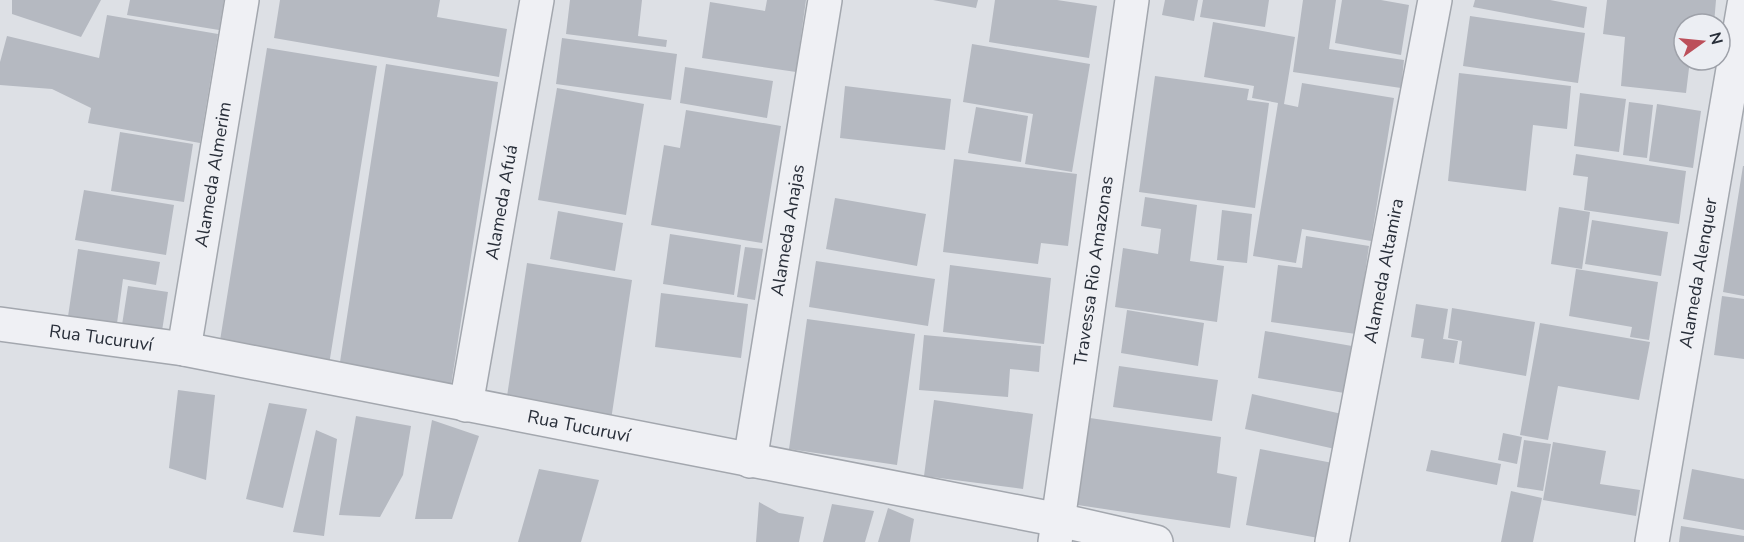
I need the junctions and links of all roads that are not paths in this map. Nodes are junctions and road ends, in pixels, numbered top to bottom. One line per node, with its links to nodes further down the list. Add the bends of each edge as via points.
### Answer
1 (242, 0): 8 (street, Alameda Almerim)
2 (537, 0): 9 (street, Alameda Afuá)
3 (825, 0): 10 (street, Alameda Anajas)
4 (1132, 0): 11 (street, Travessa Rio Amazonas)
5 (1435, 0): 13 (street, Alameda Altamira)
6 (1744, 5): 14 (street, Alameda Alenquer)
7 (0, 324): 8 (street, Rua Tucuruví)
8 (184, 348): 9 (street, Rua Tucuruví)
9 (466, 405): 10 (street, Rua Tucuruví)
10 (750, 461): 11 (street, Rua Tucuruví)
11 (1057, 531): 12 (street, Rua Tucuruví)
12 (1156, 542)
13 (1332, 542)
14 (1652, 542)

